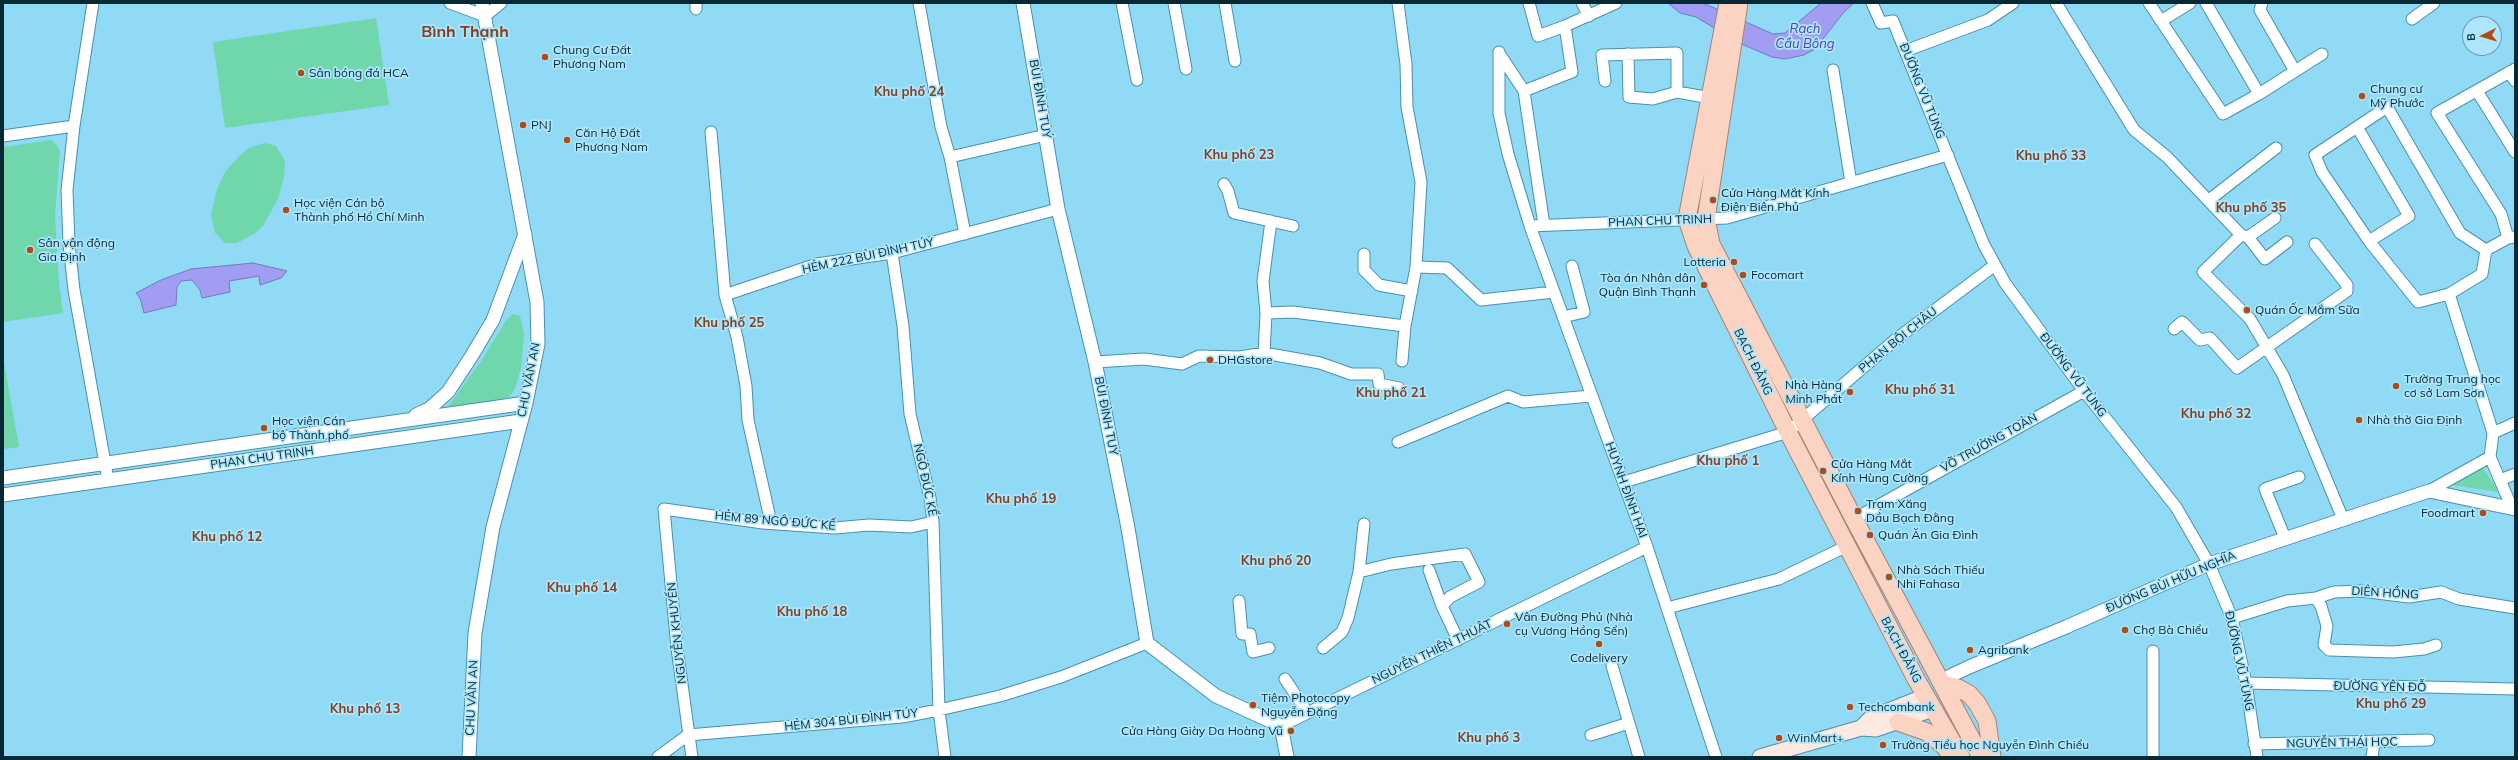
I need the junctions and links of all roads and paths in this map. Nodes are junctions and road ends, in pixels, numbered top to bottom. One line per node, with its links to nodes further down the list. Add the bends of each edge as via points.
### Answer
1 (93, 3): 44 (street)
2 (450, 3): 23 (street)
3 (501, 3): 23 (street)
4 (1023, 3): 47 (street, BÙI ĐÌNH TUÝ)
5 (1122, 3): 37 (street)
6 (1174, 3): 33 (street)
7 (1225, 3): 32 (street)
8 (1398, 3): 76 (street, via 1406,64 1407,107 1421,182)
9 (1529, 3): 27 (street, via 1538,36)
10 (1582, 3): 24 (street)
11 (1616, 3): 24 (street)
12 (1872, 3): 29 (street, ĐƯỜNG VŨ TÙNG, via 1881,22 1893,21)
13 (2013, 3): 29 (street, via 1988,20)
14 (2056, 3): 55 (street, via 2134,130 2167,157)
15 (2149, 3): 26 (street)
16 (2190, 3): 26 (street)
17 (2206, 3): 42 (street)
18 (2262, 3): 35 (street, via 2260,10)
19 (2434, 3): 22 (street)
20 (919, 6): 52 (street, via 941,127)
21 (1733, 6): 28 (main road, BẠCH ĐẰNG)
22 (2420, 7): 25 (street)
23 (483, 9): 64 (street, CHU VĂN AN)
24 (1589, 16): 27 (street)
25 (2412, 19)
26 (2161, 21): 42 (street, via 2222,114)
27 (1565, 26): 39 (street, via 1572,72)
28 (1727, 46): 43 (main road, BẠCH ĐẰNG); 59 (main road, BẠCH ĐẰNG)
29 (1905, 51): 51 (street, ĐƯỜNG VŨ TÙNG)
30 (1628, 54): 38 (street, via 1602,55); 41 (street, via 1677,53); 41 (street, via 1629,98 1653,99)
31 (2322, 54): 35 (street)
32 (1235, 61)
33 (1186, 70)
34 (1833, 70): 53 (street)
35 (2296, 71): 42 (street)
36 (2513, 74): 40 (street)
37 (1137, 80)
38 (1605, 81)
39 (1524, 91): 61 (street); 63 (street, HUỲNH ĐÌNH HAI, via 1499,52 1501,130)
40 (2477, 91): 50 (street); 67 (street, via 2437,113 2501,214)
41 (1677, 92): 43 (street)
42 (2259, 94)
43 (1711, 98): 58 (main road, BẠCH ĐẰNG)
44 (74, 126): 48 (street); 103 (street, via 67,190 69,244 74,290)
45 (2357, 128): 68 (street, via 2409,216); 68 (street, via 2315,155 2322,172); 71 (street, via 2387,108 2460,232)
46 (711, 132): 80 (street)
47 (1046, 134): 52 (street); 56 (street, BÙI ĐÌNH TUÝ)
48 (3, 136)
49 (2276, 148): 55 (street)
50 (2515, 152)
51 (1948, 155): 53 (street, PHAN CHU TRINH); 74 (street, ĐƯỜNG VŨ TÙNG, via 1984,245)
52 (950, 157): 65 (street)
53 (1851, 183): 59 (street, PHAN CHU TRINH, via 1727,218)
54 (1224, 184): 60 (street, via 1234,213)
55 (2209, 200): 66 (street)
56 (1058, 209): 65 (street, HẺM 222 BÙI ĐÌNH TÚY); 87 (street, BÙI ĐÌNH TUÝ)
57 (2275, 218): 66 (street)
58 (1688, 219): 59 (street, PHAN CHU TRINH); 61 (street, PHAN CHU TRINH); 97 (main road, BẠCH ĐẰNG, via 1696,246)
59 (1706, 219): 94 (main road, BẠCH ĐẰNG, via 1711,244)
60 (1271, 220): 62 (street); 81 (street, via 1263,280)
61 (1544, 225): 63 (street, PHAN CHU TRINH)
62 (1293, 226)
63 (1530, 226): 78 (street, HUỲNH ĐÌNH HAI)
64 (525, 234): 92 (street, CHU VĂN AN, via 537,302 538,344); 93 (street, PHAN CHU TRINH, via 492,320 471,357 448,392 429,409)
65 (965, 234): 72 (street, HẺM 222 BÙI ĐÌNH TÚY)
66 (2244, 236): 69 (street, via 2265,260); 85 (street, via 2203,272 2250,319)
67 (2512, 237): 71 (street)
68 (2368, 241): 79 (street, via 2418,302)
69 (2287, 242)
70 (2315, 244): 85 (street, via 2347,285 2347,291)
71 (2486, 250): 79 (street, via 2482,274)
72 (892, 253): 80 (street, HẺM 222 BÙI ĐÌNH TÚY, via 817,264); 116 (street, NGÔ ĐỨC KẾ, via 903,326 910,414 930,498)
73 (1364, 254): 77 (street, via 1364,270 1379,285)
74 (1995, 265): 90 (street, ĐƯỜNG VŨ TÙNG, via 2018,302); 94 (street, PHAN BỘI CHÂU, via 1895,340)
75 (1572, 266): 82 (street, via 1584,312)
76 (1416, 267): 77 (street); 78 (street, via 1447,268 1481,300)
77 (1412, 291): 83 (street)
78 (1554, 292): 82 (street, HUỲNH ĐÌNH HAI)
79 (2449, 294): 98 (street)
80 (725, 295): 117 (street, via 737,337 746,386 748,420)
81 (1266, 313): 83 (street, via 1293,312); 86 (street)
82 (1562, 317): 91 (street, HUỲNH ĐÌNH HAI)
83 (1405, 326): 88 (street)
84 (2174, 329): 85 (street, via 2182,322 2200,340 2210,338 2237,368)
85 (2267, 348): 114 (street, via 2283,375)
86 (1264, 353): 87 (street, via 1240,357 1199,356 1182,364 1144,359); 89 (street, via 1320,363 1351,374 1378,374 1379,384)
87 (1095, 362): 132 (street, BÙI ĐÌNH TUÝ, via 1129,534)
88 (1402, 362)
89 (1399, 388)
90 (2084, 391): 115 (street, VÕ TRƯỜNG TOẢN); 122 (street, ĐƯỜNG VŨ TÙNG, via 2176,507)
91 (1591, 396): 100 (street, via 1523,402 1508,396); 109 (street, HUỲNH ĐÌNH HAI)
92 (526, 403): 93 (street, PHAN CHU TRINH); 95 (street, CHU VĂN AN)
93 (406, 420): 99 (street, PHAN CHU TRINH)
94 (1804, 420): 97 (street, PHAN BỘI CHÂU); 115 (main road, BẠCH ĐẰNG)
95 (521, 421): 101 (street, PHAN CHU TRINH); 155 (street, CHU VĂN AN, via 493,527 476,631)
96 (2515, 423): 98 (street)
97 (1788, 432): 109 (street, PHAN BỘI CHÂU); 120 (main road, BẠCH ĐẰNG)
98 (2493, 433): 102 (street)
99 (304, 434): 101 (street); 103 (street, PHAN CHU TRINH)
100 (1398, 442)
101 (305, 452): 107 (street, PHAN CHU TRINH)
102 (2490, 457): 108 (street, ĐƯỜNG BÙI HỮU NGHĨA); 110 (street, ĐƯỜNG BÙI HỮU NGHĨA)
103 (105, 463): 106 (street, PHAN CHU TRINH); 107 (street)
104 (2515, 474): 108 (street)
105 (2299, 477): 119 (street, via 2265,489)
106 (3, 478)
107 (108, 480): 111 (street, PHAN CHU TRINH)
108 (2500, 480): 112 (street, ĐƯỜNG BÙI HỮU NGHĨA)
109 (1624, 482): 121 (street, HUỲNH ĐÌNH HAI)
110 (2429, 491): 112 (street, ĐƯỜNG BÙI HỮU NGHĨA); 114 (street, ĐƯỜNG BÙI HỮU NGHĨA)
111 (3, 495)
112 (2514, 509)
113 (664, 510): 117 (street, HẺM 89 NGÔ ĐỨC KẾ); 150 (street, NGUYỄN KHUYẾN)
114 (2343, 519): 119 (street, ĐƯỜNG BÙI HỮU NGHĨA)
115 (1854, 520): 140 (main road, BẠCH ĐẰNG)
116 (933, 522): 117 (street, HẺM 89 NGÔ ĐỨC KẾ, via 911,527 869,525 835,528); 144 (street, NGÔ ĐỨC KẾ)
117 (771, 523)
118 (1364, 524): 124 (street)
119 (2285, 538): 122 (street, ĐƯỜNG BÙI HỮU NGHĨA)
120 (1847, 546): 128 (street, via 1779,579); 143 (main road, BẠCH ĐẰNG)
121 (1647, 547): 128 (street, HUỲNH ĐÌNH HAI); 131 (street, NGUYỄN THIỆN THUẬT)
122 (2209, 564): 130 (street, ĐƯỜNG VŨ TÙNG); 140 (street, ĐƯỜNG BÙI HỮU NGHĨA, via 2066,628 1968,667 1950,676)
123 (1429, 570): 127 (street)
124 (1359, 572): 127 (street, via 1391,564 1465,554 1479,582 1450,597); 135 (street, via 1342,632)
125 (2316, 598): 129 (street, DIÊN HỒNG, via 2360,590 2409,597 2441,592 2459,599); 130 (street, DIÊN HỒNG, via 2287,601); 133 (street, via 2327,626 2324,645 2330,650 2393,652 2424,649)
126 (1239, 600): 134 (street, via 1242,634 1250,634 1253,652)
127 (1442, 606): 131 (street)
128 (1666, 608): 161 (street, HUỲNH ĐÌNH HAI)
129 (2515, 608)
130 (2232, 618): 139 (street, ĐƯỜNG VŨ TÙNG)
131 (1458, 640): 145 (street, NGUYỄN THIỆN THUẬT)
132 (1146, 643): 144 (street, HẺM 304 BÙI ĐÌNH TÚY, via 1061,677 1000,696); 148 (street, via 1216,696)
133 (2436, 645)
134 (1269, 648)
135 (1323, 648)
136 (2153, 651): 167 (street)
137 (1612, 666): 147 (street)
138 (1285, 679): 145 (street)
139 (2246, 683): 141 (street, ĐƯỜNG YÊN ĐỖ); 154 (street, ĐƯỜNG VŨ TÙNG)
140 (1943, 684): 142 (main road, BẠCH ĐẰNG); 143 (main road); 166 (main road, via 1969,694 1977,703 1987,721)
141 (2515, 689)
142 (1951, 700): 143 (main road); 165 (main road, BẠCH ĐẰNG)
143 (1930, 703): 146 (main road); 149 (main road, via 1871,718); 164 (main road, BẠCH ĐẰNG)
144 (939, 710): 150 (street, HẺM 304 BÙI ĐÌNH TÚY, via 902,717); 158 (street, NGÔ ĐỨC KẾ)
145 (1307, 712): 148 (street, NGUYỄN THIỆN THUẬT)
146 (1898, 722): 149 (main road, via 1876,729); 163 (main road, via 1927,732 1945,747)
147 (1629, 723): 151 (street); 160 (street)
148 (1281, 726): 159 (street)
149 (1861, 728): 162 (main road)
150 (688, 735): 156 (street); 157 (street, NGUYỄN KHUYẾN)
151 (1591, 735)
152 (2429, 740): 153 (street, NGUYỄN THÁI HỌC)
153 (2374, 743): 154 (street, NGUYỄN THÁI HỌC); 169 (street)
154 (2254, 744): 168 (street, ĐƯỜNG VŨ TÙNG)
155 (469, 757)
156 (658, 757)
157 (692, 757)
158 (945, 757)
159 (1287, 757)
160 (1638, 757)
161 (1716, 757)
162 (1760, 757)
163 (1952, 757)
164 (1961, 757)
165 (1981, 757)
166 (1992, 757)
167 (2153, 757)
168 (2257, 757)
169 (2372, 757)

